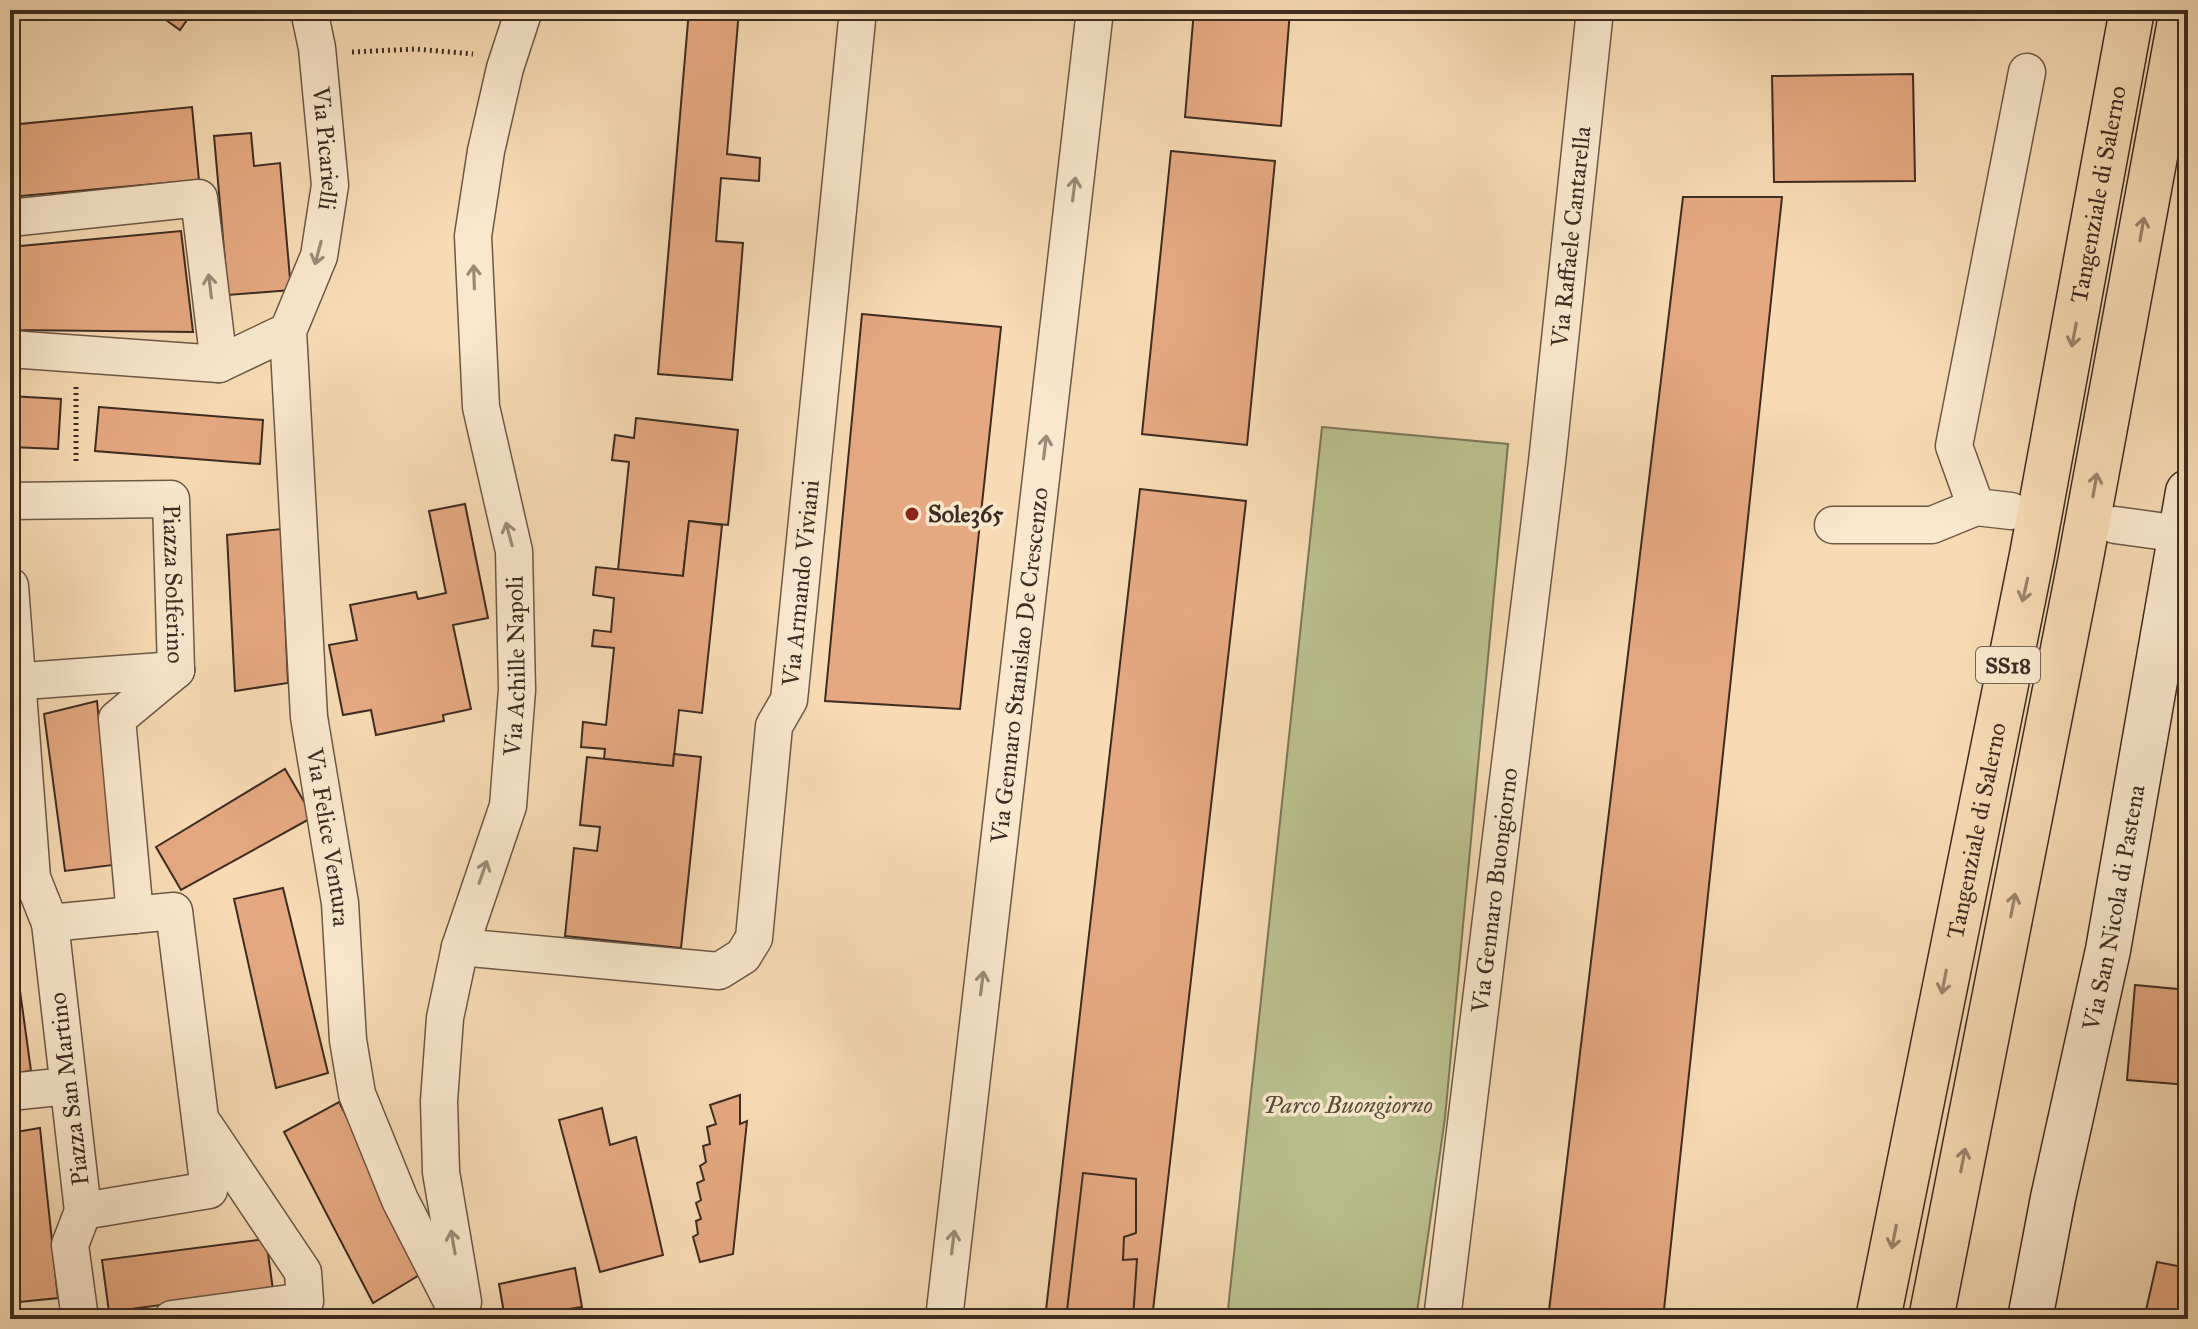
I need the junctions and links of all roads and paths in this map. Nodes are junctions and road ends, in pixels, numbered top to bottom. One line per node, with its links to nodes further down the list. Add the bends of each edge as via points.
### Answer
1 (309, 10): 8 (street, Via Picarielli)
2 (524, 10): 27 (street, Via Achille Napoli, one-way to 2, via 508,806 517,690 514,551 481,407 473,236 486,151)
3 (858, 10): 27 (street, Via Armando Viviani, via 789,700 774,726 754,938 743,956 719,971)
4 (1095, 10): 35 (street, Via Gennaro Stanislao De Crescenzo, one-way to 4)
5 (1595, 10): 16 (street, Via Raffaele Cantarella)
6 (2132, 10): 37 (highway, Tangenziale di Salerno / SS18, one-way to 37, via 2032,555)
7 (2182, 10): 38 (highway, Tangenziale di Salerno / SS18, one-way to 7, via 2083,548)
8 (317, 53): 9 (path, via 416,49); 12 (street, Via Picarielli, one-way to 12, via 330,185 319,256)
9 (485, 54)
10 (2027, 72): 20 (street, via 1954,446 1994,509 1932,525)
11 (10, 218): 15 (street, one-way to 11, via 199,198)
12 (288, 331): 15 (street); 34 (street, Via Felice Ventura, via 309,717 340,903 351,1068 400,1200)
13 (10, 349): 14 (street)
14 (76, 354): 15 (street); 17 (path)
15 (219, 364)
16 (1547, 462): 36 (street, Via Gennaro Buongiorno)
17 (77, 499): 18 (street, Piazza Solferino); 23 (street, Piazza Solferino, via 171,499)
18 (10, 501)
19 (2186, 504): 21 (street); 39 (street, Via San Nicola di Pastena, via 2108,950)
20 (1833, 525)
21 (2115, 525)
22 (10, 586): 24 (street)
23 (176, 670): 24 (street, Piazza Solferino); 25 (street, via 117,719)
24 (13, 682): 26 (street, via 32,878)
25 (135, 915): 26 (street, Piazza San Martino); 30 (street, Piazza San Martino, via 174,911)
26 (50, 923): 28 (street, Piazza San Martino)
27 (460, 947): 34 (street, Via Achille Napoli, one-way to 27, via 441,1172 439,1101 445,1018)
28 (68, 1086): 29 (street); 31 (street, Piazza San Martino)
29 (10, 1092)
30 (200, 1120): 31 (street, Piazza San Martino, via 209,1190); 33 (street, via 303,1272 305,1301)
31 (83, 1211): 32 (street, via 70,1245)
32 (80, 1319)
33 (172, 1319)
34 (464, 1319)
35 (944, 1319)
36 (1442, 1319)
37 (1878, 1319)
38 (1931, 1319)
39 (2030, 1319)

